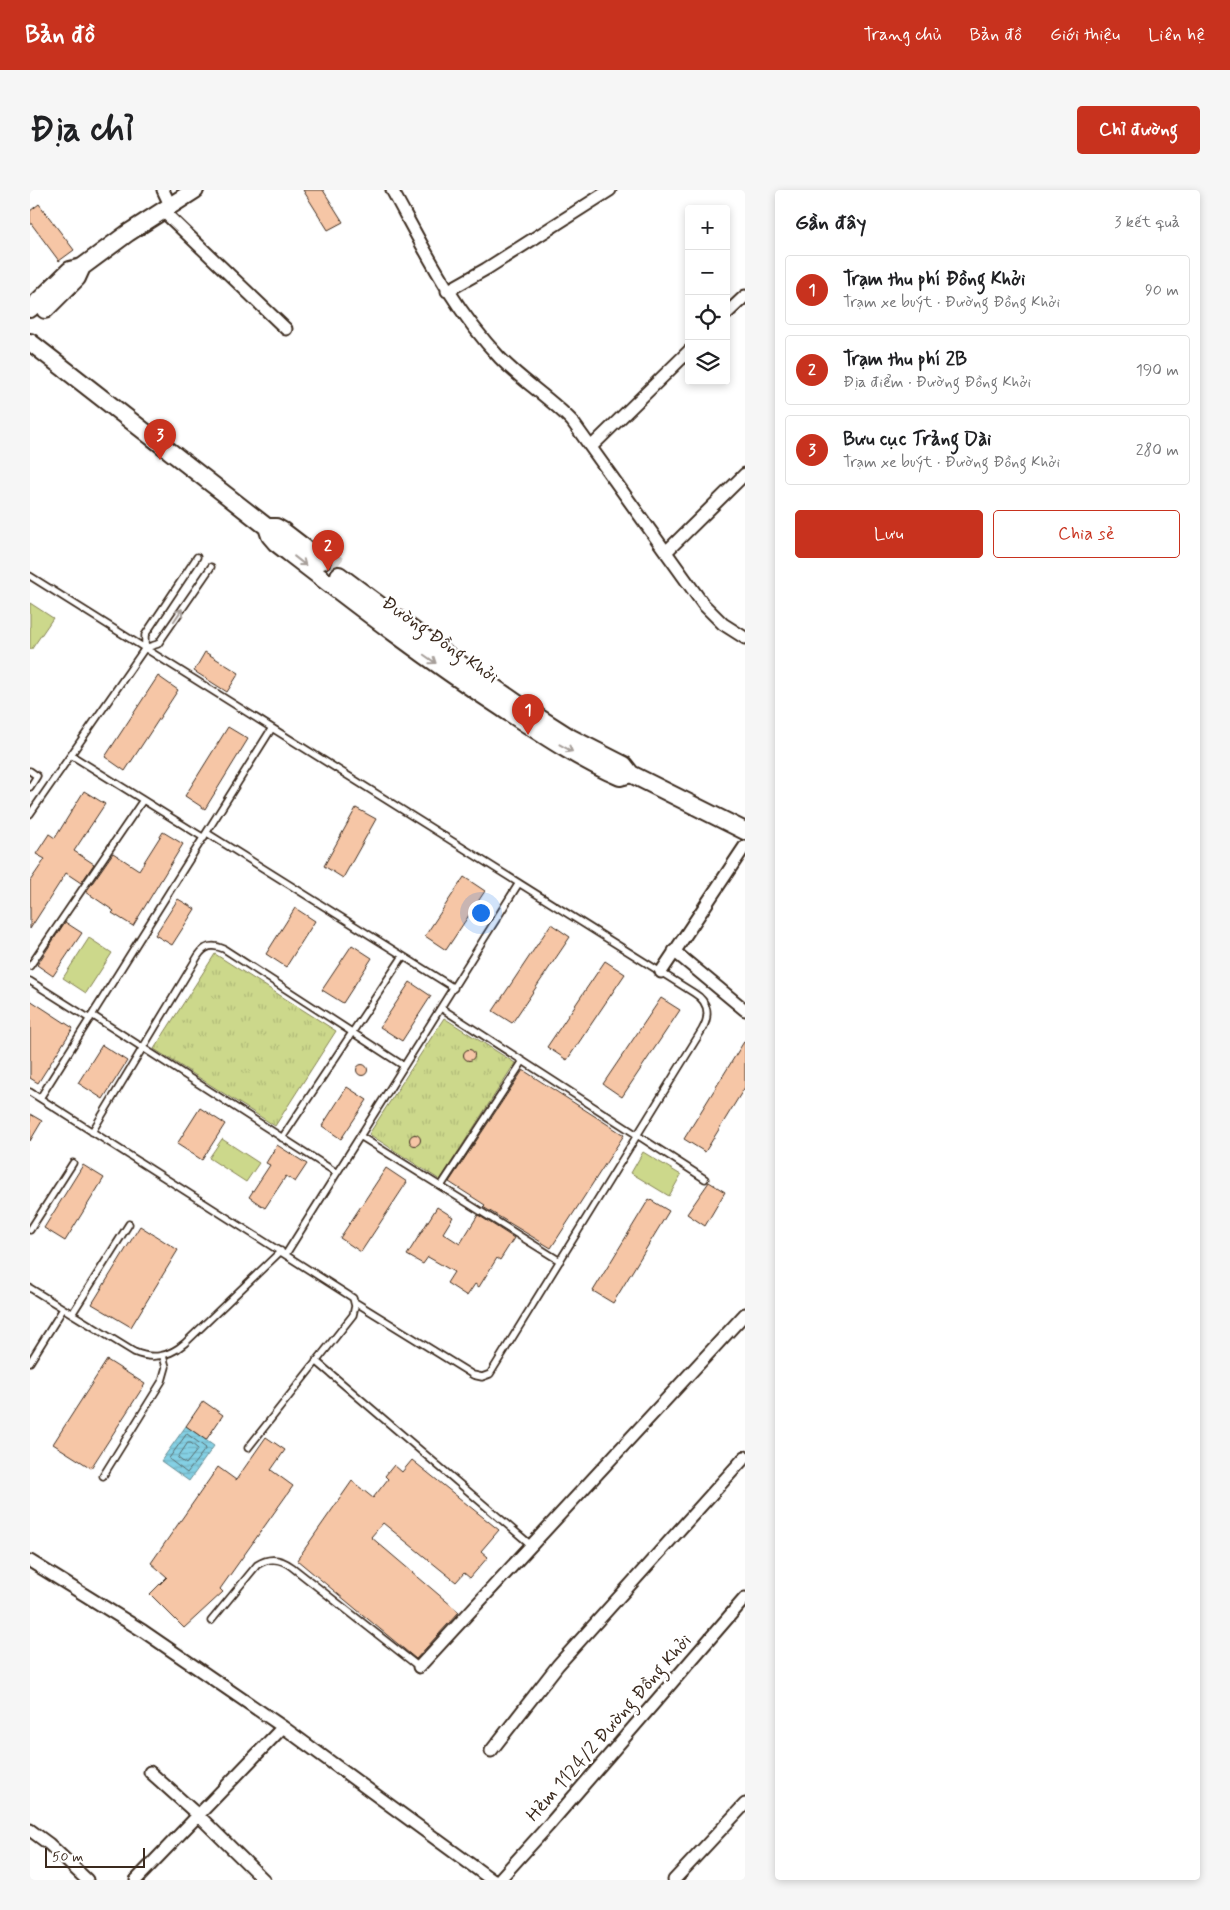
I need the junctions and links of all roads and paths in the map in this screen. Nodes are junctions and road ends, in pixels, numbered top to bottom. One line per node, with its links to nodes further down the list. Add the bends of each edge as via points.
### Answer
1 (195, 190): 4 (main road)
2 (392, 190): 5 (street)
3 (610, 190): 5 (street)
4 (165, 202): 7 (main road, via 82,267 78,278); 9 (street)
5 (447, 291): 12 (street, via 498,356 561,409)
6 (745, 296): 8 (street)
7 (37, 310)
8 (730, 310)
9 (286, 330)
10 (30, 342): 14 (main road, Đường Đồng Khởi)
11 (685, 355): 12 (street)
12 (591, 447): 15 (street)
13 (745, 474): 15 (street)
14 (267, 527): 17 (main road, Đường Đồng Khởi, via 283,531); 26 (main road, Đường Đồng Khởi, one-way to 26, via 276,543 445,671 557,744 620,776)
15 (666, 552): 21 (street, via 709,611)
16 (197, 557): 22 (lane, via 144,635)
17 (324, 558)
18 (211, 567): 22 (lane, one-way to 18, via 158,644)
19 (30, 576): 22 (lane)
20 (345, 576): 26 (main road, Đường Đồng Khởi, via 387,611 524,708 571,738 624,765)
21 (745, 638)
22 (145, 648): 23 (lane); 24 (lane)
23 (272, 728): 31 (lane); 33 (lane)
24 (71, 755): 28 (lane); 29 (lane)
25 (30, 771): 27 (lane, via 37,776)
26 (631, 774): 30 (main road, Đường Đồng Khởi)
27 (30, 787)
28 (142, 800): 31 (lane); 36 (lane)
29 (30, 814)
30 (745, 831)
31 (205, 836): 35 (lane); 42 (lane)
32 (745, 846): 34 (street)
33 (520, 883): 37 (lane); 39 (lane)
34 (674, 952): 37 (street); 41 (street)
35 (403, 956): 39 (lane); 43 (lane)
36 (30, 966)
37 (660, 972): 51 (lane, via 700,997 706,1006 707,1017)
38 (30, 981): 42 (lane)
39 (454, 988): 40 (lane)
40 (441, 1008): 45 (lane); 46 (lane)
41 (745, 1010)
42 (91, 1017): 44 (lane); 48 (lane)
43 (352, 1032): 44 (lane, via 213,945 204,948 198,956); 46 (lane); 52 (lane)
44 (142, 1048): 49 (lane); 52 (lane)
45 (523, 1062): 51 (lane); 56 (lane)
46 (404, 1066): 50 (lane)
47 (30, 1092): 48 (lane)
48 (40, 1098): 49 (lane)
49 (92, 1132): 59 (lane)
50 (360, 1136): 54 (lane); 56 (lane)
51 (637, 1136): 55 (lane); 60 (lane)
52 (282, 1138): 54 (lane)
53 (73, 1163): 58 (lane)
54 (337, 1173): 59 (lane)
55 (704, 1179)
56 (441, 1186): 60 (lane)
57 (129, 1224): 64 (lane)
58 (30, 1230)
59 (283, 1252): 62 (lane, via 344,1291); 66 (lane, via 178,1350)
60 (560, 1262): 62 (lane, via 492,1371 482,1377 473,1375)
61 (30, 1288): 63 (lane)
62 (355, 1302): 67 (lane, via 353,1315)
63 (63, 1309): 64 (lane); 68 (lane)
64 (72, 1314): 66 (lane, via 134,1352 148,1357)
65 (745, 1314): 72 (street)
66 (162, 1356): 71 (lane, via 166,1367 162,1381)
67 (316, 1361): 69 (lane); 72 (lane)
68 (30, 1362)
69 (248, 1448)
70 (745, 1457): 78 (street, via 558,1665)
71 (103, 1476)
72 (532, 1546): 76 (street)
73 (30, 1561): 77 (street, via 143,1631)
74 (745, 1598): 87 (street, Hẻm 1124/2 Đường Đồng Khởi)
75 (211, 1620): 76 (lane, via 257,1565 267,1560 280,1560)
76 (420, 1667)
77 (283, 1727): 81 (street); 86 (street)
78 (491, 1751)
79 (150, 1772): 81 (street)
80 (745, 1804): 88 (street)
81 (200, 1816): 84 (street); 85 (street)
82 (30, 1830): 83 (street)
83 (87, 1880)
84 (136, 1880)
85 (264, 1880)
86 (492, 1880)
87 (499, 1880)
88 (674, 1880)

